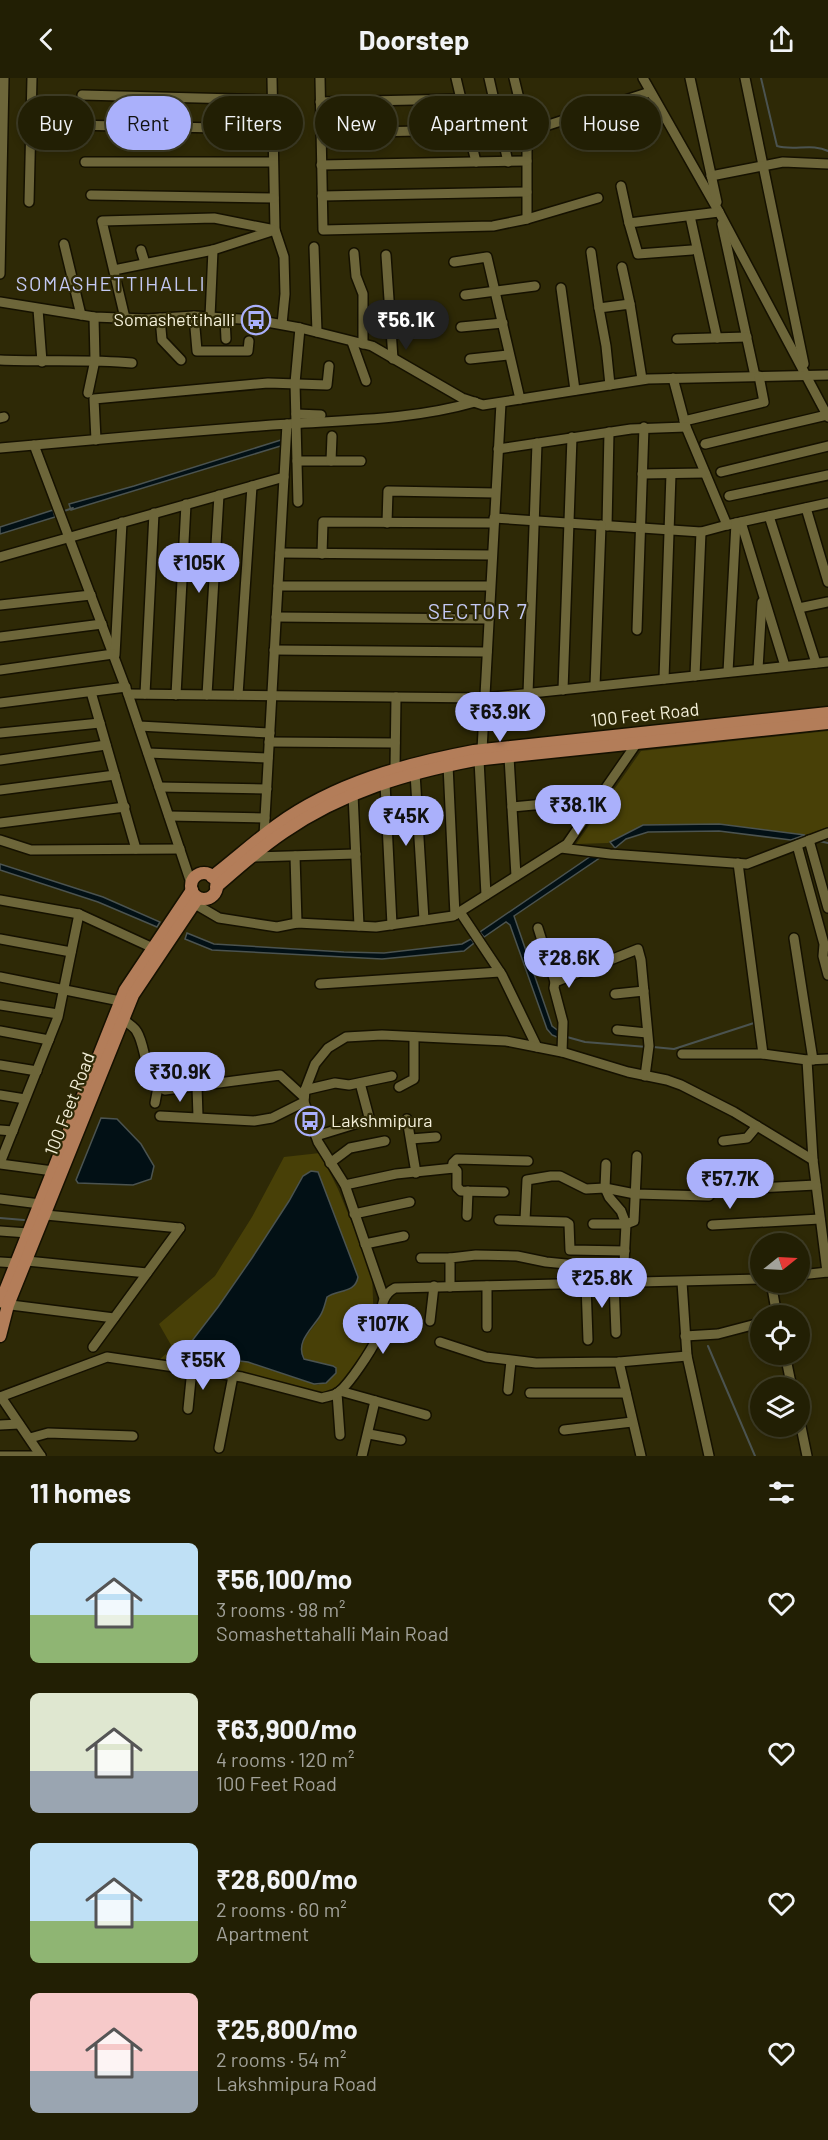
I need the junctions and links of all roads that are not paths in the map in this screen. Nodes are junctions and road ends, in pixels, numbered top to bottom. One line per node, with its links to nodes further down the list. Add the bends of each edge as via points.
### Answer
1 (4, 78): 18 (street)
2 (32, 78): 43 (street)
3 (272, 78): 13 (street)
4 (320, 78): 14 (street)
5 (456, 78): 15 (street)
6 (489, 78): 30 (street)
7 (514, 78): 16 (street)
8 (642, 78): 11 (street)
9 (690, 78): 36 (street)
10 (745, 78): 34 (street)
11 (650, 92): 20 (street); 45 (street)
12 (82, 94): 17 (street)
13 (272, 96)
14 (320, 96)
15 (460, 96)
16 (518, 96)
17 (203, 98)
18 (2, 122): 22 (street)
19 (94, 125): 21 (street)
20 (549, 125)
21 (203, 128)
22 (1, 150): 35 (street)
23 (273, 150): 28 (street)
24 (321, 150): 33 (street)
25 (473, 150): 29 (street)
26 (527, 150): 31 (street)
27 (85, 162): 28 (street)
28 (273, 162): 41 (street)
29 (476, 162): 30 (street); 33 (street)
30 (508, 162): 31 (street)
31 (527, 162): 38 (street)
32 (828, 164): 34 (street)
33 (321, 165): 40 (street)
34 (763, 165): 36 (street); 99 (street)
35 (1, 176): 44 (street)
36 (711, 176): 45 (street)
37 (621, 186): 48 (street)
38 (527, 192): 40 (street); 47 (street)
39 (91, 195): 41 (street)
40 (322, 196): 47 (street, via 323,230 493,226)
41 (274, 198): 49 (street)
42 (598, 198): 47 (street)
43 (29, 202)
44 (1, 206): 62 (street)
45 (719, 212): 46 (street); 83 (street); 99 (street)
46 (690, 216): 48 (street); 84 (street)
47 (527, 219)
48 (629, 223): 54 (street, via 638,254)
49 (275, 230): 53 (street); 61 (street, via 214,218 102,221); 79 (street, via 284,257)
50 (64, 244): 71 (street)
51 (314, 247): 82 (street)
52 (141, 250): 59 (street)
53 (213, 250): 59 (street); 74 (street)
54 (692, 250)
55 (591, 252): 69 (street)
56 (354, 253): 89 (street, via 363,294)
57 (386, 255): 91 (street)
58 (454, 262): 65 (street, via 487,257)
59 (145, 263): 61 (street)
60 (622, 267): 68 (street)
61 (114, 270): 75 (street)
62 (0, 274)
63 (535, 286): 65 (street)
64 (561, 288): 107 (street)
65 (496, 292): 66 (street); 78 (street)
66 (465, 295)
67 (0, 302): 70 (street)
68 (630, 304): 69 (street); 103 (street)
69 (599, 308): 106 (street)
70 (39, 309): 71 (street); 96 (street)
71 (81, 315): 72 (street)
72 (94, 316): 75 (street); 94 (street)
73 (194, 316): 74 (street); 76 (street); 87 (street, via 197,351 248,351)
74 (210, 317): 77 (street)
75 (125, 318): 76 (street)
76 (160, 318): 95 (street, via 162,340)
77 (225, 318): 79 (street); 85 (street)
78 (503, 323): 80 (street); 90 (street)
79 (282, 324): 81 (street)
80 (461, 327)
81 (300, 328): 82 (street); 105 (street)
82 (316, 332): 88 (street)
83 (747, 337): 84 (street); 101 (street)
84 (717, 338): 86 (street)
85 (226, 339)
86 (677, 339)
87 (249, 341)
88 (352, 342): 89 (street); 104 (street)
89 (363, 344): 91 (street)
90 (508, 355): 92 (street); 109 (street)
91 (393, 359): 110 (street)
92 (470, 359)
93 (0, 360): 96 (street)
94 (95, 360): 96 (street); 97 (street); 108 (street)
95 (181, 360)
96 (42, 362)
97 (132, 363)
98 (329, 366): 105 (street, via 327,385)
99 (807, 375): 100 (street); 101 (street); 111 (street)
100 (828, 375)
101 (757, 376): 102 (street); 116 (street, via 764,402)
102 (673, 378): 103 (street); 116 (street)
103 (642, 380): 106 (street)
104 (366, 381)
105 (295, 383): 115 (street); 121 (street, via 94,399)
106 (610, 385): 107 (street)
107 (575, 390): 109 (street)
108 (88, 393)
109 (520, 399): 112 (street)
110 (475, 402): 112 (street); 115 (street, via 444,411 369,419)
111 (824, 402): 114 (street)
112 (501, 403): 127 (street)
113 (321, 415): 115 (street)
114 (827, 416): 123 (street)
115 (293, 421): 121 (street); 129 (street); 136 (street)
116 (685, 424): 117 (street); 132 (street)
117 (644, 428): 118 (street); 133 (street)
118 (609, 432): 120 (street); 153 (street)
119 (332, 436): 130 (street)
120 (572, 437): 122 (street); 151 (street)
121 (96, 440): 124 (street)
122 (537, 443): 127 (street); 148 (street)
123 (705, 444)
124 (34, 445): 126 (street); 157 (street)
125 (828, 446): 131 (street)
126 (0, 448)
127 (498, 449): 138 (street)
128 (361, 460): 130 (street)
129 (297, 461): 130 (street); 141 (street)
130 (331, 461)
131 (721, 472)
132 (705, 473): 134 (street); 152 (street)
133 (642, 474): 134 (street); 154 (street)
134 (671, 474): 155 (street)
135 (828, 475): 140 (street)
136 (284, 477): 137 (street); 158 (street)
137 (252, 486): 139 (street); 194 (street)
138 (495, 493): 147 (street); 150 (street, via 388,491)
139 (219, 495): 143 (street); 193 (street)
140 (729, 496)
141 (298, 502)
142 (828, 503): 144 (street)
143 (186, 504): 145 (street); 191 (street)
144 (806, 508): 146 (street); 162 (street)
145 (154, 513): 149 (street); 190 (street)
146 (769, 516): 152 (street); 169 (street)
147 (494, 521): 148 (street); 150 (street); 160 (street)
148 (534, 521): 151 (street); 192 (street)
149 (122, 522): 157 (street); 177 (street)
150 (387, 523): 159 (street, via 323,522)
151 (569, 523): 153 (street); 187 (street)
152 (734, 523): 156 (street); 165 (street); 183 (street)
153 (604, 526): 154 (street); 186 (street)
154 (640, 528): 155 (street); 173 (street)
155 (669, 530): 156 (street); 185 (street)
156 (700, 532): 184 (street)
157 (69, 537): 161 (street); 166 (street)
158 (280, 554): 159 (street); 163 (street)
159 (322, 554): 160 (street)
160 (492, 555): 164 (street)
161 (0, 557)
162 (828, 582)
163 (278, 586): 164 (street); 170 (street)
164 (490, 586): 171 (street)
165 (763, 594): 180 (street); 181 (street)
166 (91, 595): 168 (street); 172 (street)
167 (828, 602): 169 (street)
168 (0, 605)
169 (799, 609): 179 (street)
170 (276, 617): 171 (street); 175 (street)
171 (489, 619): 176 (street)
172 (102, 624): 174 (street); 177 (street)
173 (637, 630)
174 (0, 637)
175 (274, 650): 176 (street); 195 (street)
176 (487, 652): 197 (street)
177 (114, 656): 182 (street); 188 (street)
178 (828, 662): 179 (street)
179 (816, 663): 180 (street)
180 (785, 666): 181 (street)
181 (758, 669): 183 (street)
182 (0, 670)
183 (728, 672): 184 (street)
184 (695, 676): 185 (street)
185 (664, 679): 186 (street)
186 (595, 687): 187 (street)
187 (563, 690): 192 (street)
188 (127, 691): 189 (street); 190 (street); 202 (street)
189 (91, 692): 198 (street); 200 (street)
190 (145, 694): 191 (street)
191 (176, 694): 193 (street)
192 (528, 694): 197 (street)
193 (207, 695): 194 (street)
194 (238, 695): 195 (street)
195 (272, 696): 196 (street); 204 (street)
196 (396, 697): 197 (street); 206 (street)
197 (484, 698): 209 (street)
198 (0, 703)
199 (828, 713): 205 (main road, 100 Feet Road)
200 (100, 723): 203 (street); 207 (street)
201 (828, 723): 205 (main road, 100 Feet Road)
202 (139, 726): 204 (street); 208 (street)
203 (0, 733)
204 (269, 737): 206 (street); 211 (street)
205 (640, 738): 209 (main road, 100 Feet Road); 210 (main road, 100 Feet Road); 222 (street)
206 (395, 743): 214 (street)
207 (106, 745): 212 (street); 216 (street)
208 (148, 753): 211 (street); 218 (street)
209 (481, 755): 210 (main road, 100 Feet Road); 213 (main road, 100 Feet Road); 214 (main road, 100 Feet Road, via 424,760); 242 (street)
210 (509, 757): 224 (street)
211 (268, 758): 220 (street)
212 (0, 760)
213 (448, 765): 215 (main road, 100 Feet Road); 246 (street)
214 (394, 769): 229 (main road, 100 Feet Road, via 348,785 313,803)
215 (415, 773): 217 (main road, 100 Feet Road); 247 (street)
216 (115, 775): 219 (street); 223 (street)
217 (384, 783): 221 (main road, 100 Feet Road); 249 (street)
218 (159, 787): 220 (street); 225 (street)
219 (0, 789)
220 (267, 789): 226 (street)
221 (353, 794): 235 (street); 237 (main road, 100 Feet Road, via 283,832)
222 (599, 799): 224 (street); 232 (street)
223 (125, 807): 227 (street); 233 (street)
224 (512, 807): 239 (street)
225 (169, 816): 226 (street); 234 (street)
226 (265, 818): 229 (street)
227 (0, 823)
228 (828, 833): 231 (street)
229 (264, 836): 240 (main road, 100 Feet Road)
230 (0, 840): 233 (street, via 31,850)
231 (805, 842): 238 (street, via 747,864); 244 (street); 257 (street)
232 (561, 848): 238 (street); 239 (street)
233 (136, 849): 234 (street)
234 (180, 849): 241 (street)
235 (356, 854): 236 (street); 250 (street)
236 (295, 856): 237 (street); 248 (street)
237 (253, 857): 240 (main road, 100 Feet Road)
238 (738, 863): 276 (street)
239 (516, 876): 242 (street)
240 (214, 882): 241 (main road, 100 Feet Road, via 214,893 209,898); 241 (main road, 100 Feet Road, via 208,874 195,877)
241 (194, 894): 248 (street, via 219,918 276,927); 254 (main road, 100 Feet Road)
242 (486, 895): 246 (street)
243 (0, 900): 245 (street)
244 (828, 908)
245 (79, 914): 254 (street); 255 (street)
246 (458, 914): 247 (street); 256 (street)
247 (424, 920): 249 (street)
248 (297, 923): 250 (street)
249 (392, 925): 250 (street)
250 (359, 926)
251 (538, 928): 259 (street)
252 (0, 939): 255 (street)
253 (794, 939): 278 (street)
254 (157, 950): 264 (main road, 100 Feet Road); 267 (main road, 100 Feet Road)
255 (71, 952): 261 (street)
256 (500, 972): 260 (street); 273 (street)
257 (828, 975)
258 (0, 977): 261 (street)
259 (555, 982): 262 (street, via 636,948); 274 (street, via 563,1022)
260 (320, 984)
261 (63, 989): 264 (street); 266 (street)
262 (644, 991): 263 (street); 270 (street)
263 (615, 994)
264 (120, 1001): 309 (main road, 100 Feet Road)
265 (0, 1005): 266 (street)
266 (58, 1014): 272 (street)
267 (123, 1019): 285 (street, via 137,1031); 321 (main road, 100 Feet Road)
268 (617, 1030): 270 (street)
269 (0, 1031): 272 (street)
270 (647, 1033): 281 (street)
271 (414, 1037): 273 (street, via 506,1041); 286 (street, via 414,1079); 288 (street, via 346,1037 328,1048 315,1064)
272 (49, 1040): 280 (street)
273 (537, 1047): 274 (street)
274 (562, 1052): 281 (street)
275 (682, 1054): 276 (street)
276 (763, 1054): 278 (street)
277 (828, 1059): 278 (street)
278 (810, 1060): 303 (street)
279 (0, 1065): 280 (street)
280 (37, 1071): 289 (street)
281 (645, 1076): 294 (street, via 681,1085)
282 (392, 1077): 283 (street)
283 (360, 1083): 288 (street, via 335,1083); 297 (street, via 368,1120)
284 (197, 1086): 285 (street, via 165,1090); 288 (street, via 280,1075); 292 (street)
285 (158, 1087): 290 (street)
286 (399, 1087)
287 (0, 1095): 289 (street)
288 (304, 1096): 292 (street, via 279,1116 254,1121); 297 (street)
289 (26, 1099): 296 (street)
290 (155, 1103)
291 (160, 1116): 292 (street)
292 (198, 1118)
293 (407, 1119): 299 (street)
294 (757, 1126): 301 (street, via 747,1137); 303 (street)
295 (0, 1130): 296 (street)
296 (13, 1131): 306 (street)
297 (316, 1136): 305 (street)
298 (436, 1137): 299 (street)
299 (411, 1139): 310 (street)
300 (385, 1141): 305 (street, via 350,1148)
301 (723, 1141)
302 (638, 1156): 317 (street)
303 (813, 1160): 312 (street)
304 (528, 1161): 308 (street, via 457,1159)
305 (330, 1163): 311 (street)
306 (0, 1164): 309 (street)
307 (606, 1164): 313 (street)
308 (452, 1168): 310 (street); 315 (street, via 457,1171 458,1189)
309 (52, 1171): 321 (main road, 100 Feet Road)
310 (416, 1173): 311 (street)
311 (345, 1185): 322 (street)
312 (816, 1185): 314 (street); 324 (street)
313 (605, 1188): 317 (street); 326 (street, via 586,1189 560,1176 528,1179); 328 (street)
314 (756, 1188)
315 (468, 1191): 316 (street); 323 (street)
316 (504, 1192)
317 (635, 1194): 318 (street); 328 (street, via 635,1220)
318 (709, 1196)
319 (0, 1199): 321 (street)
320 (410, 1202): 322 (street)
321 (43, 1209): 331 (main road, 100 Feet Road); 338 (main road, 100 Feet Road); 341 (street, via 180,1228)
322 (354, 1214): 333 (street)
323 (467, 1216)
324 (820, 1219): 329 (street); 340 (street)
325 (500, 1220): 326 (street)
326 (525, 1220): 334 (street, via 567,1222 570,1250)
327 (593, 1224): 328 (street)
328 (626, 1224): 334 (street)
329 (712, 1225)
330 (0, 1231): 331 (street)
331 (28, 1233): 338 (main road, 100 Feet Road)
332 (404, 1236): 333 (street)
333 (365, 1244): 350 (street)
334 (625, 1251): 345 (street)
335 (421, 1258): 336 (street)
336 (450, 1258): 339 (street, via 517,1256); 349 (street)
337 (0, 1262): 338 (street)
338 (22, 1262): 341 (street); 351 (main road, 100 Feet Road)
339 (586, 1266)
340 (828, 1272): 342 (street)
341 (147, 1273): 352 (street)
342 (810, 1274)
343 (750, 1279): 344 (street)
344 (682, 1282): 345 (street); 358 (street)
345 (618, 1283): 346 (street); 356 (street)
346 (586, 1284): 348 (street); 359 (street)
347 (434, 1286): 349 (street); 350 (street, via 395,1288); 353 (street)
348 (487, 1286): 349 (street); 355 (street)
349 (450, 1287)
350 (384, 1298): 368 (street, via 378,1336)
351 (2, 1304): 352 (street); 357 (main road, 100 Feet Road)
352 (114, 1318): 361 (street)
353 (430, 1321)
354 (750, 1326): 358 (street)
355 (487, 1327)
356 (616, 1334)
357 (0, 1336)
358 (686, 1336): 362 (street)
359 (588, 1340)
360 (440, 1342): 363 (street)
361 (93, 1347)
362 (687, 1356): 364 (street); 390 (street)
363 (511, 1361): 364 (street); 367 (street)
364 (619, 1362): 370 (street)
365 (192, 1370): 366 (street); 371 (street, via 107,1357); 373 (street)
366 (233, 1376): 368 (street, via 308,1396 322,1398); 385 (street)
367 (508, 1390)
368 (338, 1392): 372 (street); 381 (street)
369 (530, 1393): 370 (street)
370 (626, 1393): 375 (street)
371 (0, 1397): 376 (street)
372 (375, 1401): 374 (street); 379 (street)
373 (188, 1409)
374 (426, 1415)
375 (632, 1422): 378 (street); 389 (street)
376 (19, 1424): 377 (street); 383 (street)
377 (0, 1425)
378 (564, 1430)
379 (369, 1434): 384 (street); 388 (street)
380 (134, 1436): 383 (street, via 48,1433)
381 (340, 1436)
382 (803, 1437): 391 (street)
383 (30, 1438): 387 (street)
384 (401, 1440)
385 (219, 1448)
386 (1, 1456): 387 (street)
387 (41, 1456)
388 (362, 1456)
389 (638, 1456)
390 (709, 1456)
391 (807, 1456)

